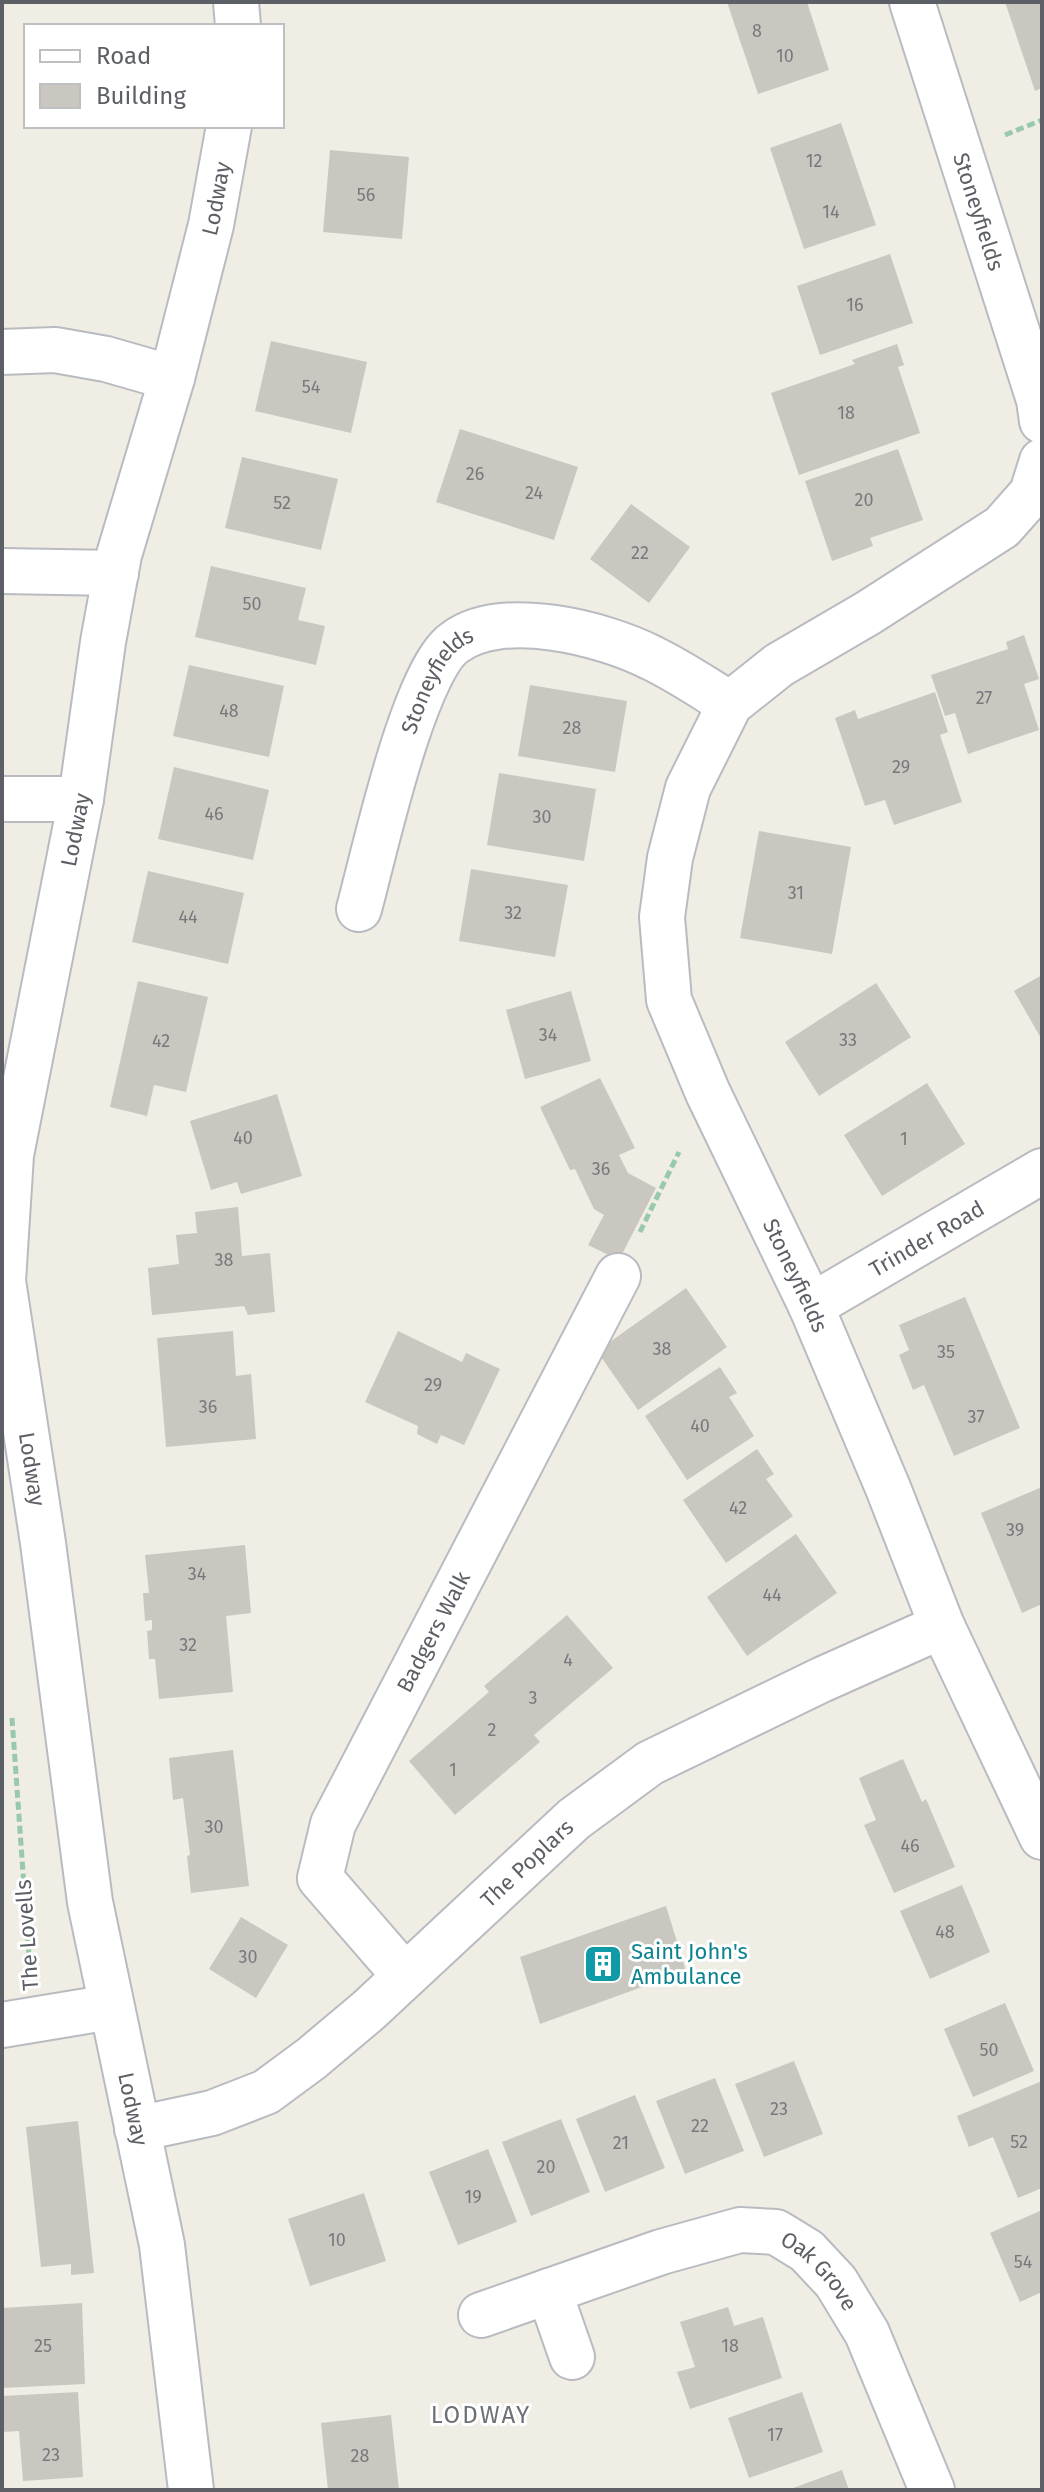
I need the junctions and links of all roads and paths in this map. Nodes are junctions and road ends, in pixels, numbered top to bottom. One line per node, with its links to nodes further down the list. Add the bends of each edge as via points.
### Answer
1 (236, 2): 3 (street)
2 (912, 2): 7 (street, Stoneyfields)
3 (238, 24)
4 (229, 128): 6 (street, Lodway, via 211,225)
5 (2, 352): 6 (street, via 55,350)
6 (172, 378): 10 (street, Lodway)
7 (1042, 421)
8 (1041, 470): 11 (street, Stoneyfields, via 1032,493 1002,527 779,665)
9 (2, 571): 10 (street)
10 (116, 573): 13 (street, Lodway)
11 (730, 704): 14 (street, Stoneyfields, via 649,656 585,634 531,624 485,627 453,643 430,673 410,727); 15 (street, Stoneyfields, via 688,788 662,917 669,1000)
12 (2, 799): 13 (street)
13 (81, 799): 16 (street, Lodway)
14 (359, 909)
15 (708, 1093): 18 (path); 19 (street, Stoneyfields)
16 (6, 1154): 24 (street, Lodway, via 3,1281 90,1902)
17 (1042, 1171): 19 (street, Trinder Road)
18 (618, 1276): 23 (street, Badgers Walk, via 333,1824 320,1878)
19 (811, 1306): 20 (street, Stoneyfields)
20 (942, 1626): 22 (street, Stoneyfields); 23 (street, The Poplars, via 650,1763 574,1819)
21 (11, 1706): 25 (path, The Lovells)
22 (1037, 1812)
23 (405, 1976): 26 (street, The Poplars, via 266,2092 212,2113)
24 (111, 2007): 25 (street, The Lovells); 26 (street, Lodway)
25 (18, 2022)
26 (137, 2129): 30 (street, Lodway, via 162,2245)
27 (549, 2291): 28 (street, Oak Grove); 29 (street); 31 (street, Oak Grove, via 740,2230 776,2232 807,2251 836,2282 867,2333)
28 (481, 2315)
29 (572, 2357)
30 (191, 2490)
31 (932, 2490)

